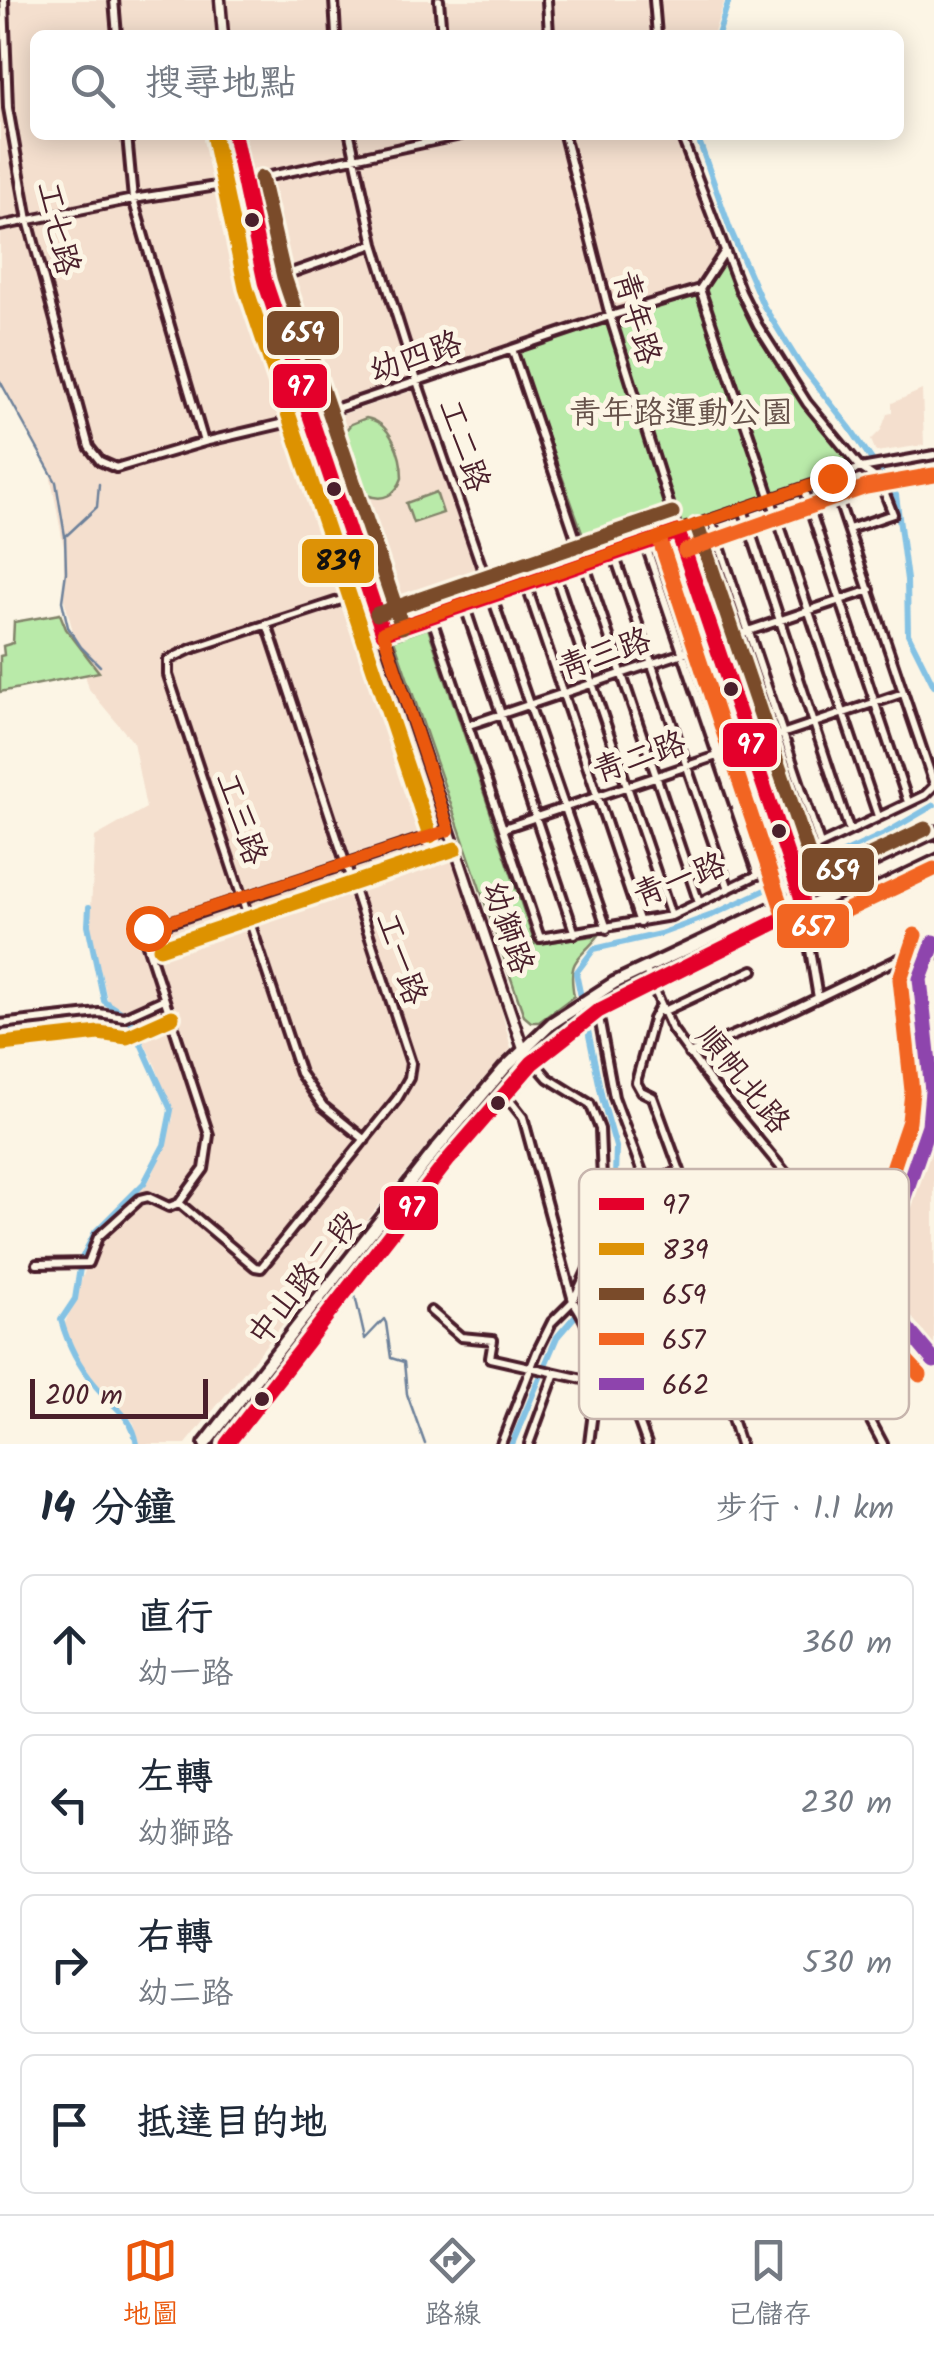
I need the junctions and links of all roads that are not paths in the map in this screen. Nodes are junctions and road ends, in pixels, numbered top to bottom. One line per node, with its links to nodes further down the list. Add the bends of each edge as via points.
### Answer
1 (4, 0): 23 (street, 工七路, via 8,108)
2 (114, 0): 8 (street)
3 (220, 0): 9 (street)
4 (334, 0): 10 (street)
5 (439, 0): 11 (street)
6 (547, 0): 12 (street)
7 (654, 0): 13 (street)
8 (117, 30)
9 (223, 30)
10 (336, 30)
11 (442, 30)
12 (549, 30)
13 (657, 30)
14 (126, 140): 22 (street)
15 (235, 140): 21 (street, 幼獅路)
16 (351, 140): 20 (street, 工二路)
17 (435, 140): 20 (street)
18 (565, 140): 29 (street, 青年路)
19 (683, 140): 26 (street)
20 (354, 158): 21 (street); 25 (street, 工二路)
21 (242, 182): 22 (street); 27 (street, 幼獅路)
22 (132, 199): 23 (street); 33 (street)
23 (28, 220): 24 (street); 35 (street, 工七路, via 89,447)
24 (0, 226)
25 (374, 244): 27 (street); 31 (street, 工二路)
26 (724, 250): 28 (street); 36 (street, via 785,370)
27 (265, 282): 32 (street, 幼獅路)
28 (700, 289): 29 (street, 幼四路); 39 (street)
29 (610, 316): 30 (street, 幼四路); 43 (street, 青年路)
30 (512, 349): 31 (street, 幼四路); 46 (street)
31 (417, 381): 32 (street, 幼四路); 51 (street, 工二路)
32 (310, 418): 33 (street, 幼四路); 50 (street, 幼獅路)
33 (204, 442): 35 (street, 幼四路, via 116,468)
34 (934, 455): 36 (street)
35 (100, 460)
36 (861, 468): 37 (street); 42 (street, via 880,481 893,514)
37 (832, 478): 38 (street); 42 (street)
38 (803, 488): 39 (street); 52 (street)
39 (772, 500): 40 (street); 54 (street)
40 (742, 509): 41 (street); 56 (street)
41 (711, 520): 43 (street); 58 (street)
42 (849, 529): 49 (street)
43 (678, 532): 44 (street); 60 (street, 青年路)
44 (645, 543): 45 (street); 61 (street)
45 (614, 554): 46 (street); 62 (street)
46 (586, 564): 47 (street); 63 (street)
47 (555, 574): 48 (street); 64 (street)
48 (526, 584): 51 (street); 66 (street)
49 (870, 590): 52 (street, 青三路); 65 (street)
50 (370, 592): 57 (street); 59 (street, 幼獅路)
51 (490, 596): 53 (street); 68 (street, 工二路)
52 (840, 600): 54 (street, 青三路); 67 (street)
53 (464, 604): 55 (street); 70 (street)
54 (808, 610): 56 (street, 青三路); 69 (street)
55 (431, 616): 59 (street); 72 (street)
56 (779, 621): 58 (street, 青三路); 71 (street)
57 (268, 624): 92 (street, 工一路); 96 (street, 工三路, via 168,660)
58 (748, 631): 60 (street, 青三路); 73 (street)
59 (383, 632): 87 (street, 幼獅路)
60 (715, 641): 61 (street, 青三路); 74 (street, 青年路)
61 (682, 653): 62 (street, 青三路); 75 (street)
62 (652, 663): 63 (street, 青三路); 76 (street)
63 (622, 674): 64 (street, 青三路); 77 (street)
64 (592, 684): 66 (street, 青三路); 79 (street)
65 (903, 693): 67 (street, 青二路); 78 (street)
66 (562, 694): 68 (street, 青三路); 80 (street)
67 (873, 702): 69 (street, 青二路); 81 (street)
68 (531, 704): 70 (street, 青三路); 82 (street, 工二路)
69 (843, 712): 71 (street, 青二路); 83 (street)
70 (502, 714): 72 (street, 青三路); 84 (street)
71 (813, 723): 73 (street, 青二路); 86 (street)
72 (468, 726): 85 (street)
73 (783, 733): 74 (street, 青二路); 89 (street)
74 (749, 744): 75 (street, 青二路); 91 (street, 青年路)
75 (716, 756): 76 (street, 青二路); 93 (street)
76 (687, 766): 77 (street, 青二路); 94 (street)
77 (656, 776): 79 (street, 青二路); 97 (street)
78 (934, 785): 81 (street, 青一路)
79 (625, 786): 80 (street, 青二路); 99 (street)
80 (596, 796): 82 (street, 青二路); 100 (street)
81 (908, 802): 83 (street, 青一路)
82 (565, 807): 84 (street, 青二路); 101 (street, 工二路)
83 (878, 816): 86 (street, 青一路)
84 (535, 817): 85 (street, 青二路); 102 (street)
85 (504, 828): 102 (street, 青一路, via 540,938)
86 (850, 829): 89 (street, 青一路)
87 (449, 830): 92 (street); 113 (street, 幼獅路)
88 (934, 832): 95 (main road)
89 (820, 844): 91 (street, 青一路)
90 (934, 847): 98 (main road)
91 (789, 861): 93 (street, 青一路); 95 (street, 青年路)
92 (344, 863): 96 (street); 117 (street, 工一路, via 411,1063 397,1099)
93 (758, 875): 94 (street, 青一路)
94 (729, 889): 97 (street, 青一路)
95 (801, 896): 98 (street, 青年路); 105 (main road)
96 (242, 897): 108 (street, via 148,928 144,936); 117 (street, 工三路, via 300,1073 323,1106)
97 (700, 903): 99 (street, 青一路)
98 (802, 909): 107 (main road); 109 (street, 青年路)
99 (670, 916): 100 (street, 青一路)
100 (640, 923): 101 (street, 青一路)
101 (607, 929): 102 (street, 青一路)
102 (574, 934)
103 (934, 942): 104 (street)
104 (931, 956): 109 (street, via 913,952); 122 (street, via 920,990 932,1091)
105 (645, 968): 107 (street, 順帆北路); 113 (main road, 中山路二段, via 566,1013)
106 (753, 970): 110 (street)
107 (649, 983): 110 (street, 順帆北路); 111 (main road)
108 (164, 998): 112 (street, via 124,1017 99,1013); 123 (street, via 209,1136 204,1169)
109 (818, 998): 114 (street)
110 (660, 1010): 114 (street, 順帆北路); 120 (street, via 636,1082 653,1097)
111 (598, 1011): 115 (main road, 中山路二段); 119 (street, via 614,1097)
112 (0, 1024)
113 (523, 1049): 115 (street); 124 (main road, 中山路二段)
114 (689, 1054): 121 (street, 順帆北路)
115 (532, 1062): 116 (main road, 中山路二段); 118 (street, via 590,1104 600,1129)
116 (504, 1093): 125 (main road, 中山路二段); 128 (street, via 523,1117)
117 (364, 1140): 123 (street, 工一路, via 260,1268)
118 (602, 1169)
119 (639, 1169)
120 (679, 1169)
121 (783, 1169)
122 (909, 1181)
123 (179, 1203): 126 (street, via 140,1200 98,1238 88,1263)
124 (359, 1246): 125 (main road); 140 (main road, 中山路二段)
125 (373, 1257): 141 (main road, 中山路二段)
126 (37, 1264)
127 (579, 1288): 128 (street)
128 (573, 1301): 129 (street); 133 (street, via 552,1322)
129 (579, 1309)
130 (432, 1312): 133 (street, via 461,1337 493,1340 490,1358)
131 (909, 1329): 132 (street)
132 (934, 1361)
133 (532, 1367): 134 (street); 142 (street)
134 (555, 1373): 135 (street); 143 (street)
135 (579, 1378)
136 (591, 1419): 144 (street)
137 (638, 1419): 145 (street)
138 (732, 1419): 146 (street)
139 (869, 1419): 147 (street, 順帆北路)
140 (204, 1444)
141 (227, 1444)
142 (501, 1444)
143 (529, 1444)
144 (588, 1444)
145 (647, 1444)
146 (740, 1444)
147 (883, 1444)

